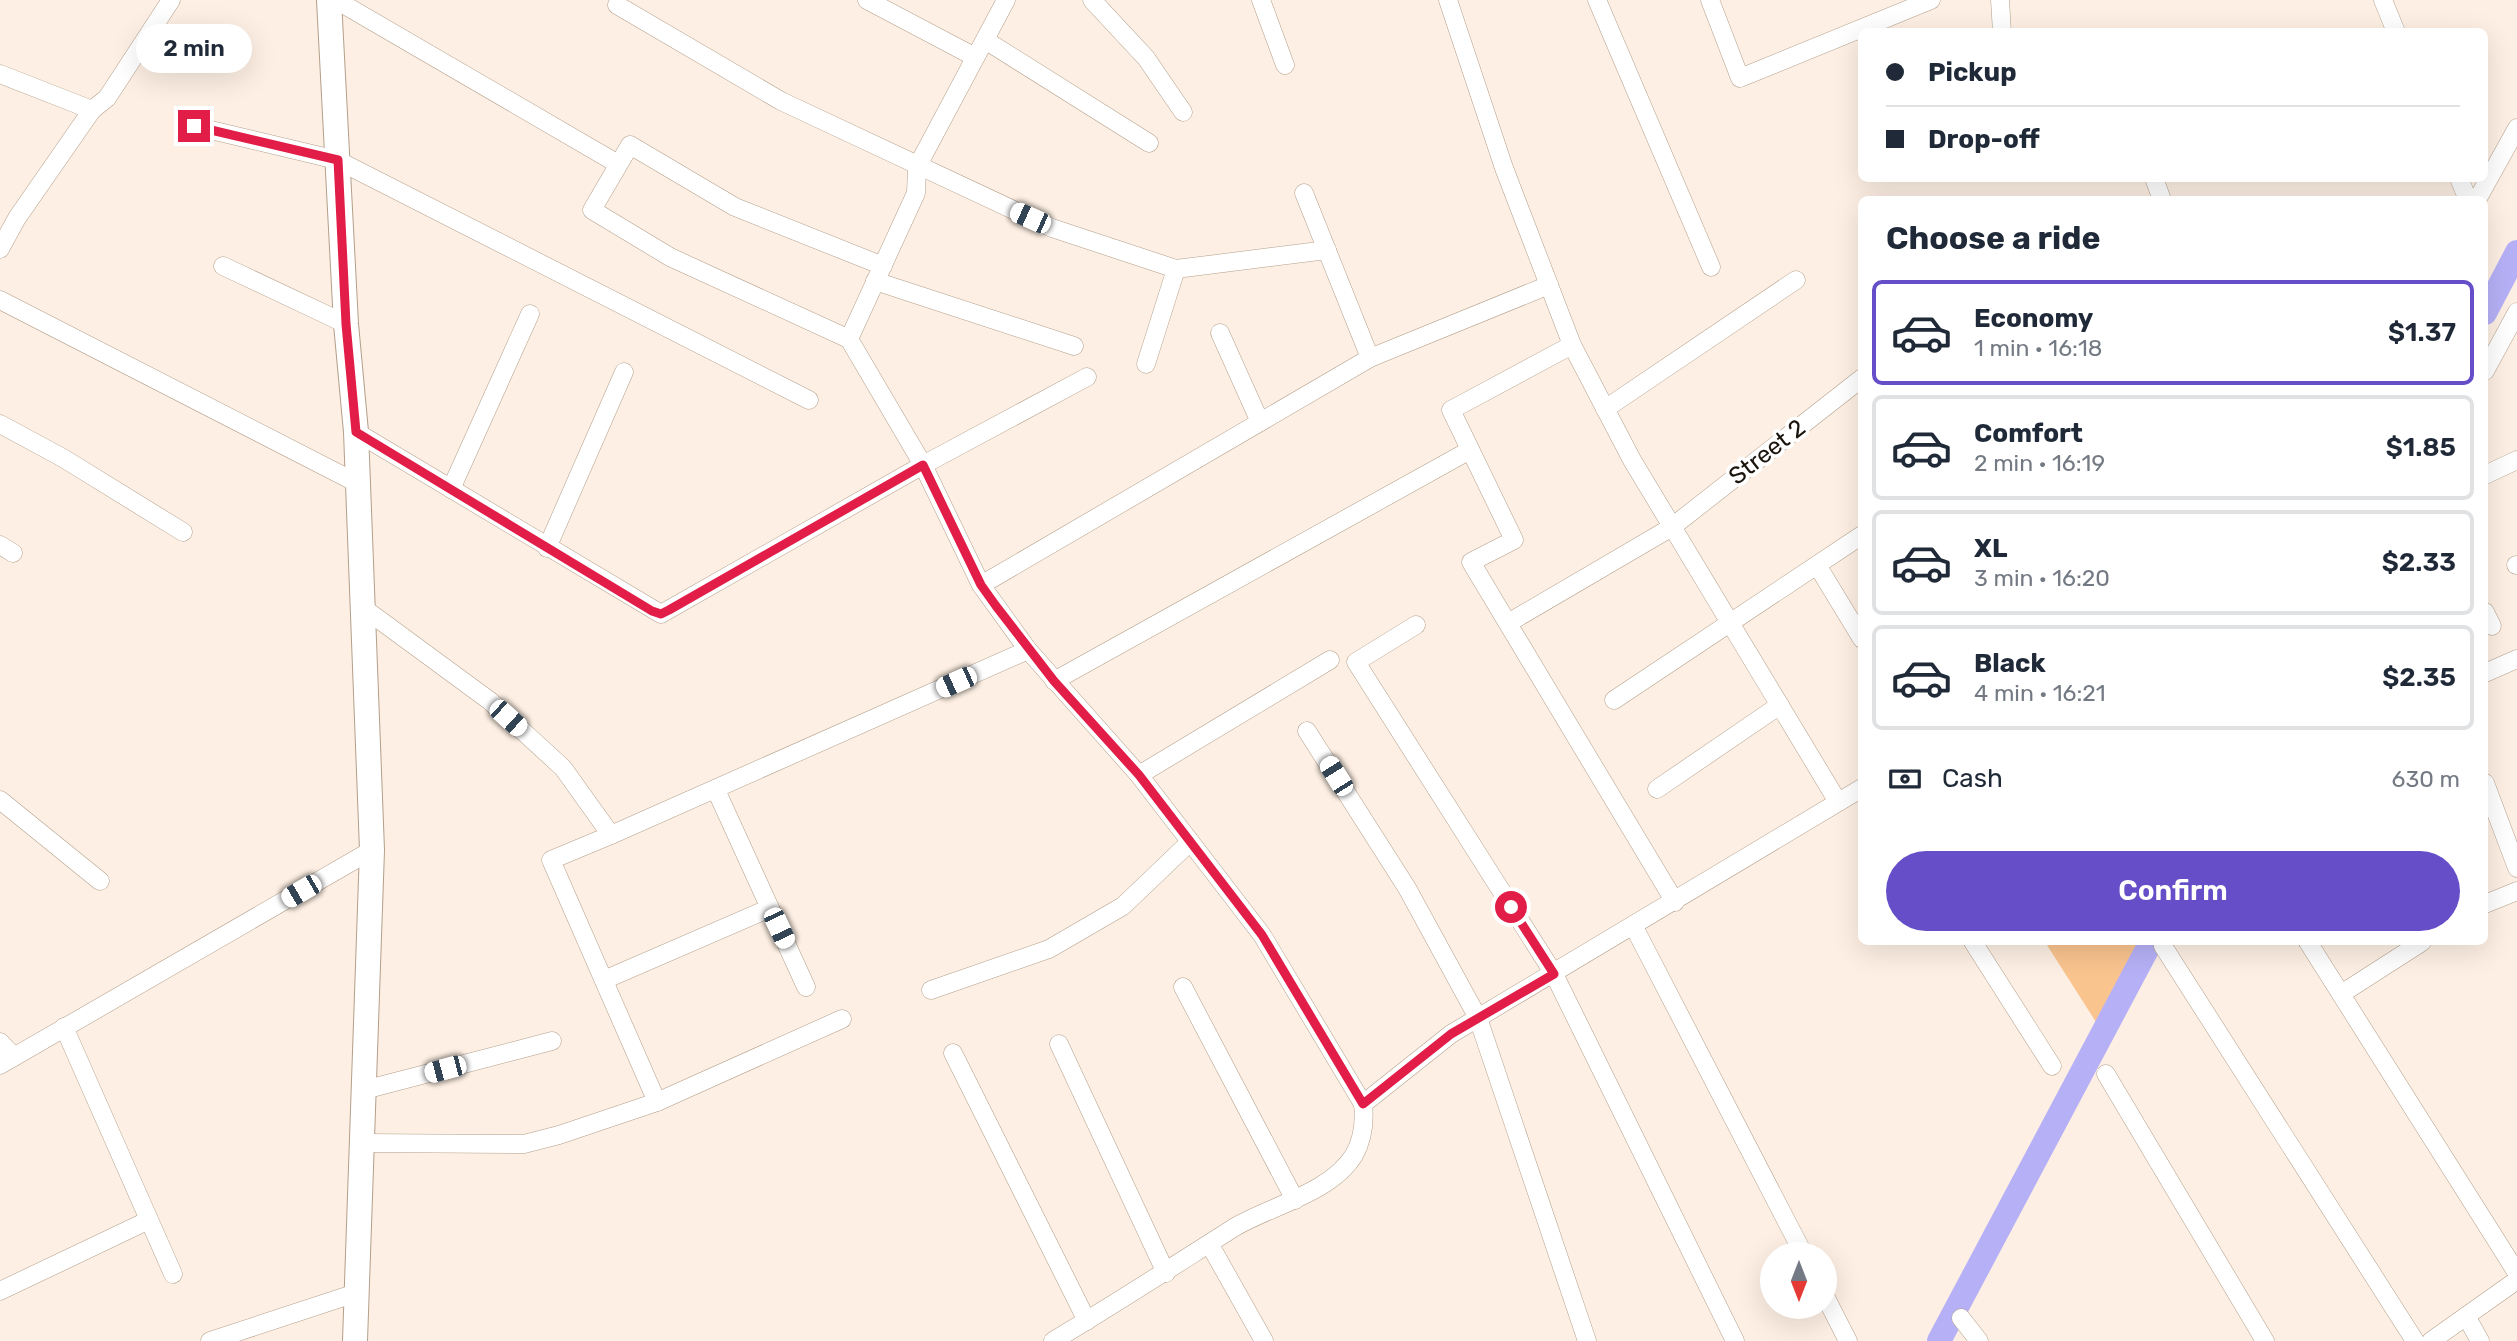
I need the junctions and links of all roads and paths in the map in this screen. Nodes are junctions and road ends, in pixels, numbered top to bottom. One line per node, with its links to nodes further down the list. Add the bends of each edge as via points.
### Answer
1 (171, 0): 23 (street, via 107,98)
2 (329, 0): 28 (street)
3 (336, 0): 29 (street)
4 (867, 0): 20 (street)
5 (1006, 0): 19 (street)
6 (1092, 0): 24 (street, via 1146,58)
7 (1261, 0): 21 (street)
8 (1448, 0): 40 (street)
9 (1597, 0): 36 (street)
10 (1710, 0): 18 (street, via 1740,78)
11 (1931, 0): 15 (street)
12 (2000, 0): 16 (street)
13 (2383, 0): 17 (street)
14 (617, 5): 30 (street, via 782,101)
15 (1862, 28)
16 (2002, 28)
17 (2394, 28)
18 (1858, 30)
19 (985, 40): 20 (street); 27 (street)
20 (975, 57): 30 (street)
21 (1285, 65)
22 (0, 74): 23 (street)
23 (92, 110): 33 (street)
24 (1183, 113)
25 (194, 126): 28 (street)
26 (2517, 128): 31 (street)
27 (1149, 143)
28 (338, 160): 44 (street); 55 (street)
29 (618, 164): 38 (street, via 630,145 735,207); 46 (street, via 592,210 670,257)
30 (917, 167): 37 (street, via 1052,228); 38 (street, via 916,193)
31 (2488, 180)
32 (1304, 193): 34 (street)
33 (0, 249)
34 (1327, 250): 37 (street); 49 (street)
35 (223, 266): 44 (street)
36 (1711, 267)
37 (1176, 269): 50 (street)
38 (879, 274): 46 (street); 48 (street)
39 (1796, 280): 56 (street)
40 (1549, 285): 47 (street); 49 (street)
41 (0, 300): 64 (street)
42 (2517, 312): 51 (street)
43 (530, 314): 65 (street)
44 (346, 324): 59 (street)
45 (1220, 333): 57 (street)
46 (849, 339): 62 (street)
47 (1572, 345): 56 (street); 60 (street, via 1451,410)
48 (1074, 346)
49 (1370, 358): 57 (street)
50 (1146, 364)
51 (2488, 365)
52 (624, 372): 69 (street)
53 (1087, 377): 62 (street)
54 (1858, 381): 66 (street, Street 2)
55 (809, 400)
56 (1605, 409): 66 (street)
57 (1260, 422): 71 (street)
58 (0, 424): 67 (street, via 64,457)
59 (356, 432): 64 (street); 65 (street)
60 (1470, 450): 73 (street, via 1514,540 1471,562); 81 (street)
61 (2517, 460): 63 (street)
62 (923, 465): 69 (street, via 661,614); 71 (street)
63 (2488, 474)
64 (357, 483): 72 (street)
65 (451, 489): 69 (street)
66 (1672, 527): 73 (street, Street 2); 74 (street)
67 (183, 532)
68 (1858, 538): 70 (street)
69 (547, 548)
70 (1817, 565): 74 (street); 76 (street)
71 (981, 585): 77 (street)
72 (362, 607): 92 (street, via 490,701 554,759); 94 (street)
73 (1508, 623): 98 (street)
74 (1730, 623): 82 (street); 83 (street)
75 (1416, 625): 106 (street, via 1356,662)
76 (1858, 632)
77 (1028, 650): 81 (street); 87 (street)
78 (2517, 659): 80 (street)
79 (1330, 660): 85 (street)
80 (2488, 672)
81 (1054, 681): 85 (street)
82 (1614, 700)
83 (1780, 705): 86 (street); 91 (street)
84 (1307, 731): 112 (street, via 1407,888)
85 (1139, 775): 93 (street)
86 (1657, 789)
87 (716, 790): 92 (street); 100 (street)
88 (1858, 790): 91 (street)
89 (2488, 791): 95 (street)
90 (0, 800): 96 (street)
91 (1838, 802): 98 (street)
92 (611, 835): 107 (street, via 551,860)
93 (1191, 842): 110 (street, via 1123,906 1049,949); 124 (street, via 1262,935)
94 (372, 850): 114 (street); 122 (street)
95 (2517, 868)
96 (100, 881)
97 (2517, 891): 99 (street)
98 (1675, 902): 101 (street)
99 (2488, 903)
100 (770, 908): 107 (street); 108 (street)
101 (1634, 927): 106 (street); 128 (street)
102 (1975, 945): 120 (street)
103 (2310, 945): 111 (street)
104 (2417, 945): 111 (street)
105 (2163, 946): 149 (street)
106 (1554, 974): 112 (street); 145 (street)
107 (604, 980): 123 (street)
108 (806, 987)
109 (1183, 987): 126 (street)
110 (931, 990)
111 (2341, 994): 131 (street)
112 (1478, 1018): 124 (street); 144 (street)
113 (842, 1019): 123 (street)
114 (64, 1027): 119 (street); 127 (street)
115 (552, 1041): 122 (street)
116 (0, 1042): 119 (street)
117 (1059, 1044): 130 (street)
118 (953, 1053): 139 (street)
119 (7, 1061)
120 (2052, 1066)
121 (2106, 1074): 148 (street)
122 (364, 1090): 125 (street)
123 (657, 1102): 125 (street, via 524,1144)
124 (1363, 1104): 126 (street, via 1365,1124 1353,1156)
125 (361, 1143): 135 (street)
126 (1294, 1200): 129 (street, via 1237,1226)
127 (149, 1220): 132 (street); 134 (street)
128 (1797, 1242)
129 (1210, 1245): 130 (street); 143 (street)
130 (1166, 1273): 139 (street)
131 (2517, 1273)
132 (173, 1274)
133 (2517, 1280): 136 (street)
134 (0, 1291)
135 (356, 1293): 140 (street); 141 (street)
136 (2466, 1316): 150 (street); 151 (street)
137 (1961, 1318): 147 (street)
138 (1837, 1320): 146 (street)
139 (1087, 1321): 142 (street)
140 (210, 1341)
141 (355, 1341)
142 (1054, 1341)
143 (1264, 1341)
144 (1587, 1341)
145 (1735, 1341)
146 (1848, 1341)
147 (1979, 1341)
148 (2265, 1341)
149 (2415, 1341)
150 (2431, 1341)
151 (2480, 1341)

